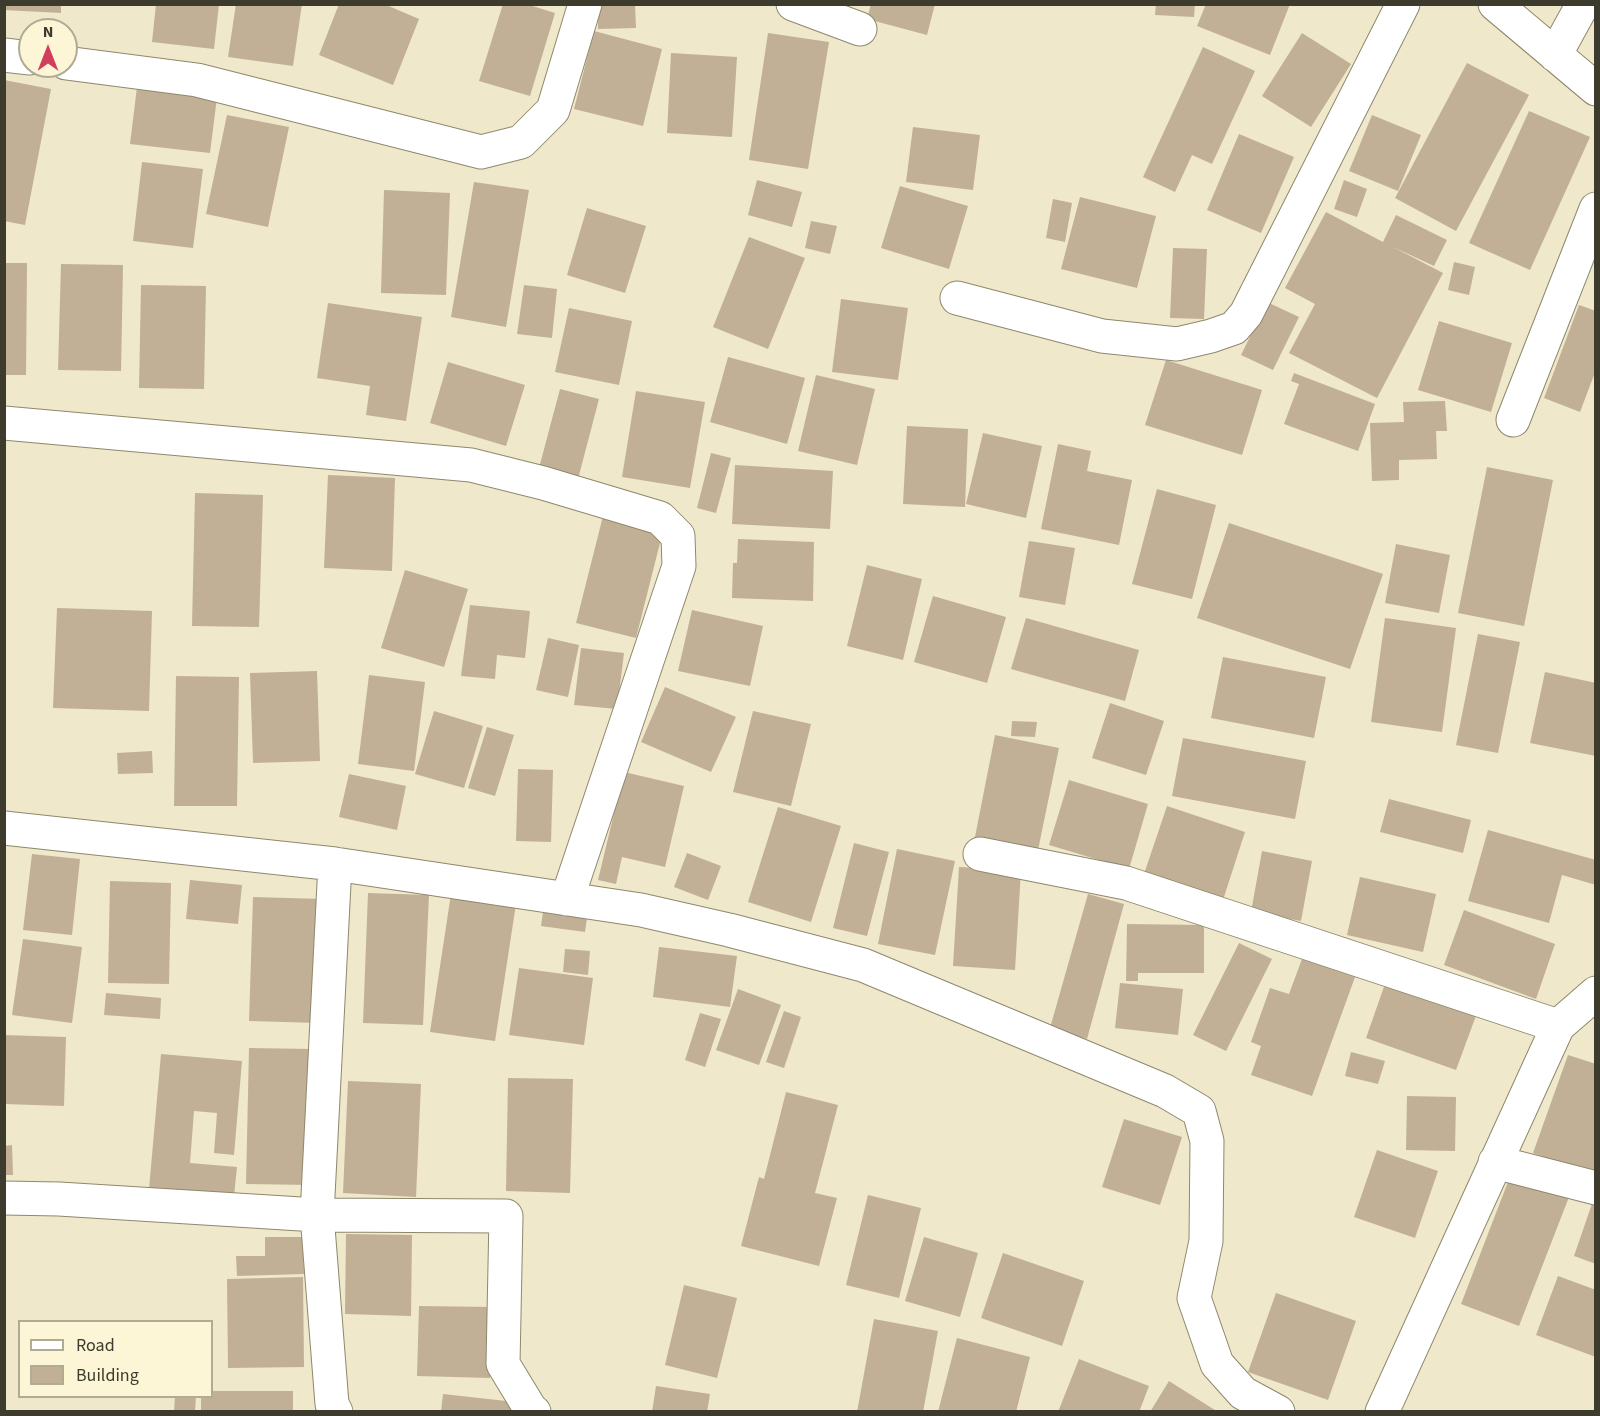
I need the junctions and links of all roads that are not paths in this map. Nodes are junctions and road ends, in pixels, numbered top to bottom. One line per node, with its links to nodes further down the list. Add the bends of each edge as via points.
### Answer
1 (585, 4): 8 (street, via 553,110 521,142 481,152 197,80)
2 (793, 4): 6 (street)
3 (1403, 4): 11 (street, via 1246,314 1234,328 1177,344 1102,336)
4 (1495, 4): 7 (street)
5 (1583, 4): 7 (street)
6 (860, 29)
7 (1555, 55): 9 (street)
8 (78, 65)
9 (1596, 89)
10 (1596, 209): 12 (street)
11 (957, 298)
12 (1514, 420)
13 (4, 423): 17 (street, via 471,465 660,518 678,536 679,566)
14 (4, 828): 16 (street)
15 (980, 854): 19 (street, via 1126,883)
16 (335, 864): 17 (street); 23 (street)
17 (567, 899): 26 (street, via 641,910 863,965 1166,1091 1199,1111 1207,1141 1206,1241 1194,1298 1217,1364 1244,1393)
18 (1596, 993): 19 (street)
19 (1558, 1026): 20 (street)
20 (1495, 1162): 21 (street); 27 (street)
21 (1596, 1188)
22 (4, 1198): 23 (street)
23 (317, 1215): 24 (street, via 332,1404); 25 (street, via 506,1216 503,1364)
24 (336, 1412)
25 (534, 1412)
26 (1278, 1412)
27 (1382, 1412)

